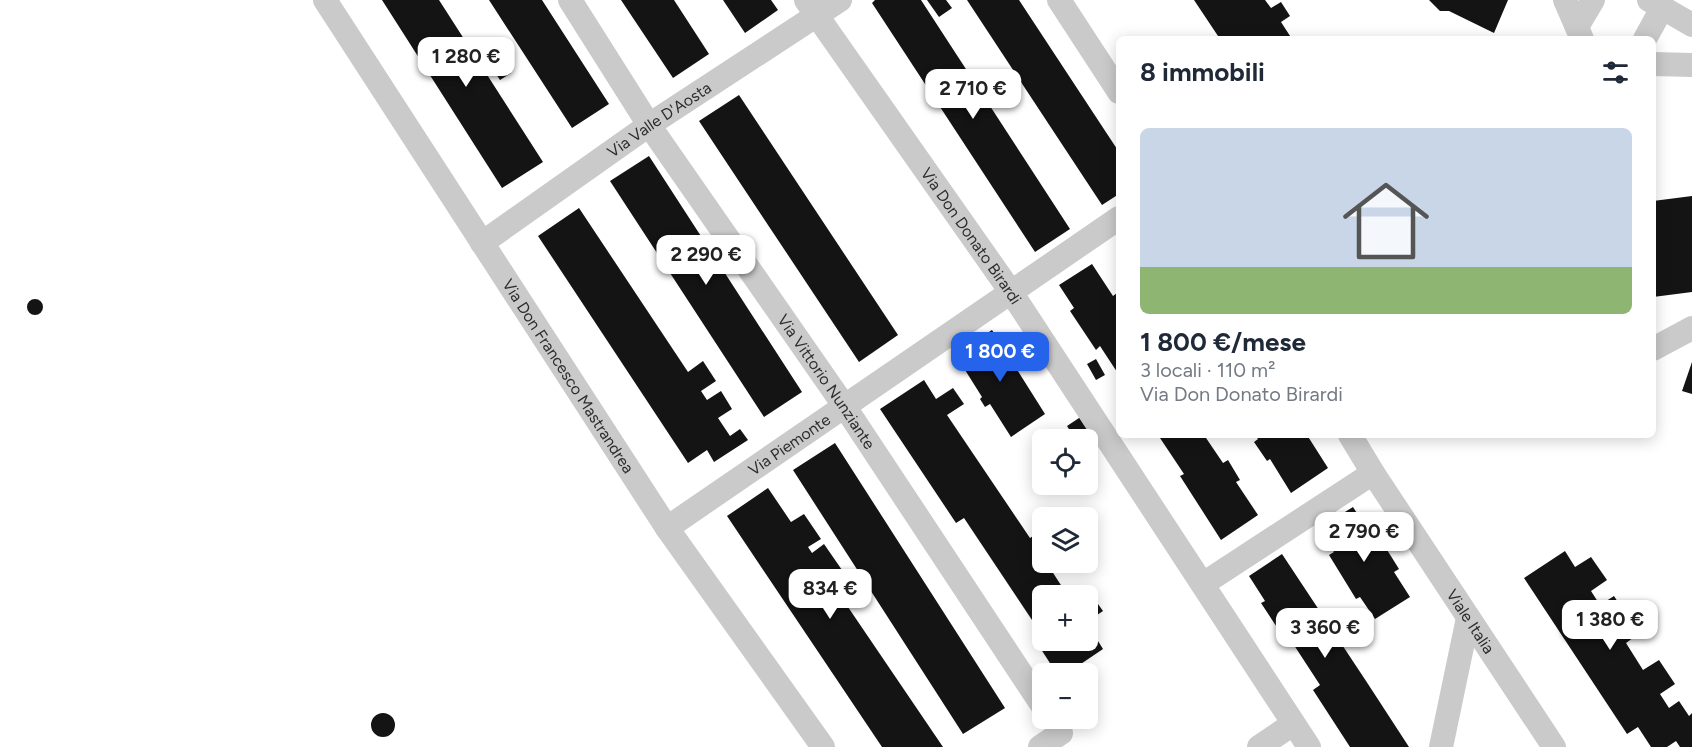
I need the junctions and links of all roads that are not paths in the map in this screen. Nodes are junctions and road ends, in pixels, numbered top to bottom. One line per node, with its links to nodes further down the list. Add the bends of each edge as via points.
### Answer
1 (325, 0): 17 (street, Via Don Francesco Mastrandrea)
2 (570, 0): 15 (street, Via Vittorio Nunziante)
3 (840, 0): 8 (street, Via Valle D'Aosta)
4 (1059, 0): 14 (street)
5 (1565, 0): 10 (street)
6 (1593, 0): 10 (street)
7 (1655, 4): 9 (street); 11 (street)
8 (811, 8): 15 (street, Via Valle D'Aosta); 18 (street, Via Don Donato Birardi)
9 (1692, 25)
10 (1585, 35)
11 (1646, 36)
12 (1656, 64): 13 (street)
13 (1692, 65)
14 (1116, 87)
15 (649, 125): 17 (street, Via Valle D'Aosta); 21 (street, Via Vittorio Nunziante)
16 (1116, 220): 18 (street, Via Piemonte)
17 (482, 243): 24 (street, Via Don Francesco Mastrandrea)
18 (1011, 292): 21 (street, Via Piemonte); 25 (street, Via Don Donato Birardi)
19 (1692, 328): 20 (street)
20 (1656, 347)
21 (845, 407): 24 (street, Via Piemonte); 27 (street, Via Vittorio Nunziante)
22 (1353, 438): 23 (street, Viale Italia)
23 (1373, 473): 25 (street); 26 (street, Viale Italia)
24 (667, 528): 30 (street, Via Don Francesco Mastrandrea)
25 (1203, 584): 28 (street, Via Don Donato Birardi)
26 (1468, 618): 34 (street); 35 (street, Viale Italia)
27 (1032, 690)
28 (1293, 724): 32 (street); 33 (street, Via Don Donato Birardi)
29 (1054, 729): 31 (street)
30 (823, 747)
31 (1040, 747)
32 (1259, 747)
33 (1309, 747)
34 (1441, 747)
35 (1554, 747)

